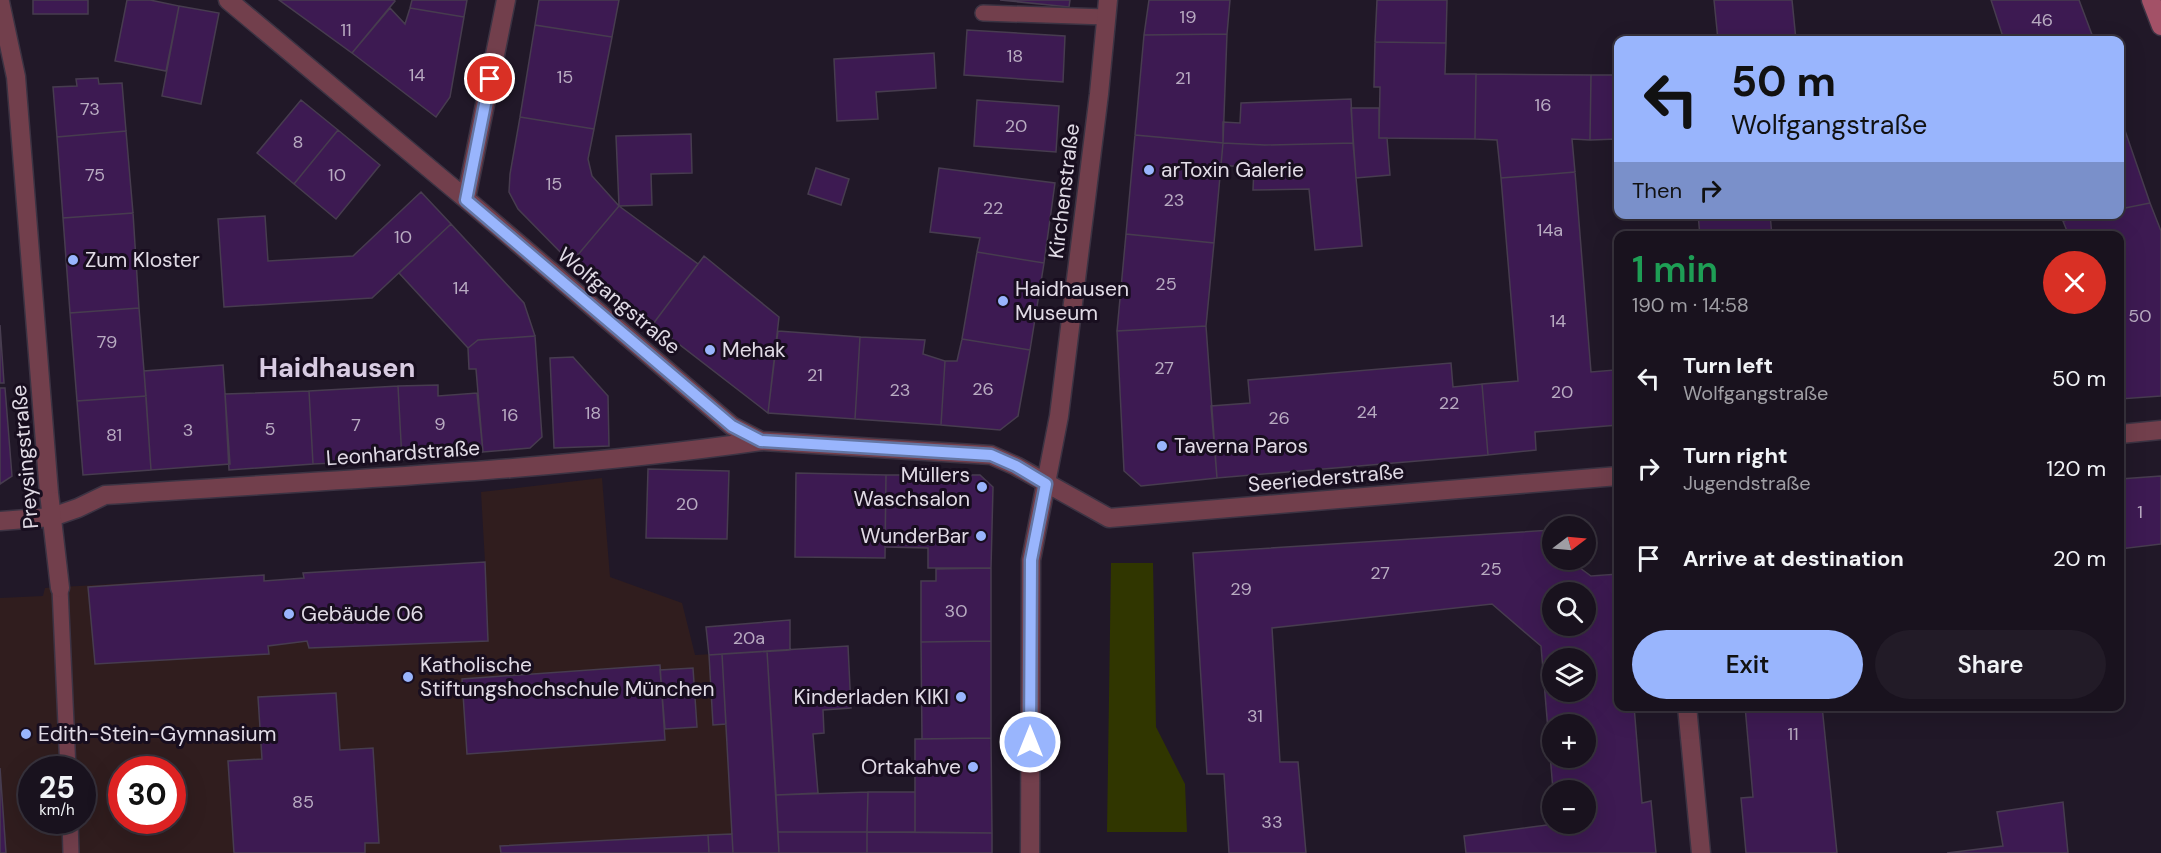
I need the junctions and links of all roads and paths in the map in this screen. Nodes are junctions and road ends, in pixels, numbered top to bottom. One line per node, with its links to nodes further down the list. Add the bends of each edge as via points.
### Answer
1 (228, 0): 8 (street, Wolfgangstraße)
2 (506, 0): 8 (street)
3 (2151, 0): 7 (main road)
4 (0, 2): 14 (street, Preysingstraße, via 16,76)
5 (1107, 9): 6 (lane); 13 (street, Kirchenstraße, via 1059,416)
6 (983, 13)
7 (2161, 26)
8 (466, 200): 11 (street, Wolfgangstraße, via 732,426)
9 (2161, 430): 10 (street)
10 (2124, 435)
11 (761, 441): 13 (street, Wolfgangstraße, via 991,455); 14 (street, Leonhardstraße, via 548,466 105,495)
12 (1614, 477): 13 (street, Seeriederstraße, via 1109,518)
13 (1046, 484): 21 (street, Kirchenstraße, via 1031,560)
14 (52, 517): 15 (street, Leonhardstraße); 16 (street, Preysingstraße)
15 (0, 521)
16 (60, 588): 18 (lane)
17 (1687, 711): 22 (street)
18 (67, 756)
19 (70, 834): 20 (lane)
20 (71, 853)
21 (1030, 853)
22 (1701, 853)

